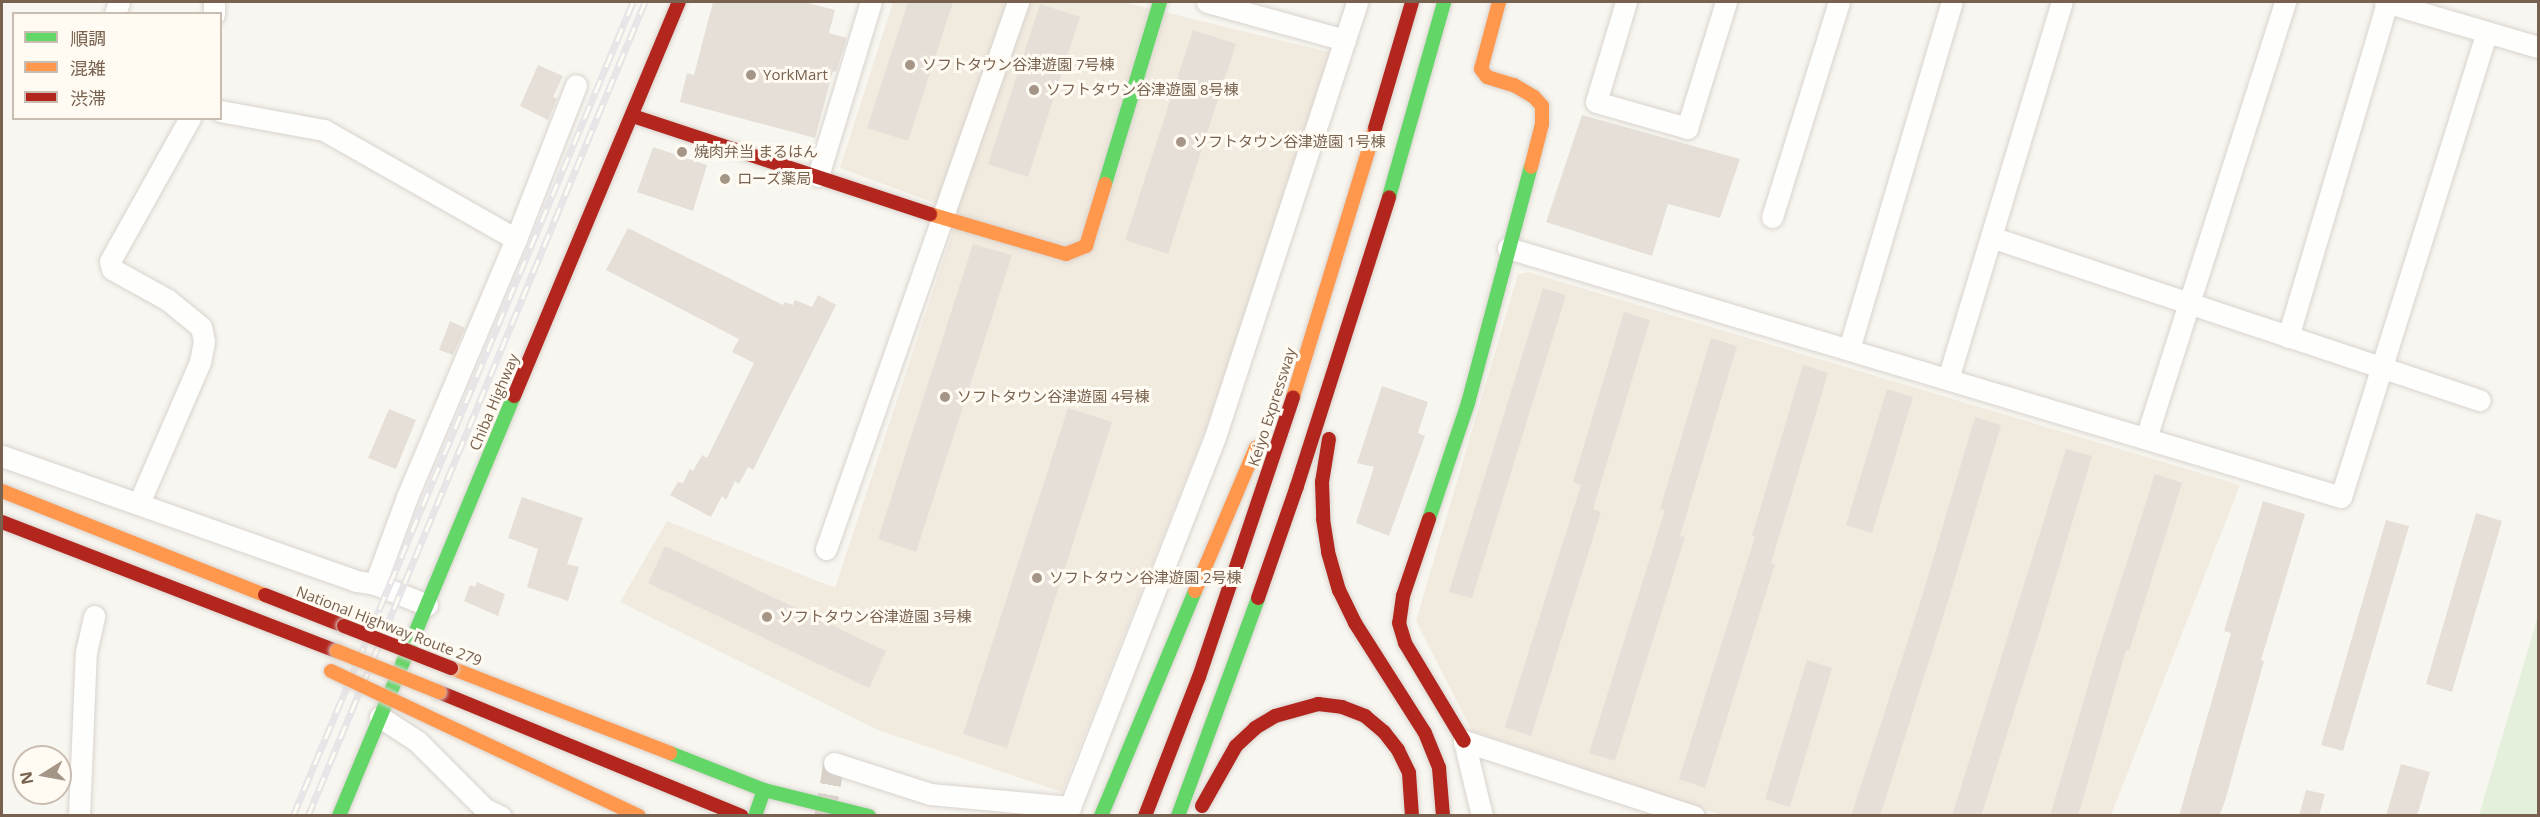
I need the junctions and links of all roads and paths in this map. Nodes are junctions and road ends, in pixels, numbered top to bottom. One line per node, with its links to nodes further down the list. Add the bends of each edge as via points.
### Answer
1 (679, 2): 22 (main road, Chiba Highway)
2 (870, 2): 24 (street)
3 (1018, 2): 27 (street)
4 (1160, 2): 27 (main road, via 1086,246 1066,254 1050,251)
5 (1208, 2): 18 (street)
6 (1357, 2): 18 (street)
7 (1412, 2): 25 (main road, Keiyo Expressway)
8 (1444, 2): 31 (main road)
9 (1499, 2): 30 (main road, via 1481,69 1487,77 1514,85 1542,106 1542,124)
10 (1626, 2): 11 (street, via 1596,102 1688,128)
11 (1726, 2)
12 (1839, 2): 26 (street)
13 (1952, 2): 34 (street)
14 (2062, 2): 28 (street)
15 (2285, 2): 32 (street)
16 (2386, 2): 17 (street); 33 (street)
17 (2487, 32): 19 (street); 36 (street)
18 (1345, 40): 53 (street, via 1215,436 1070,807 930,794)
19 (2538, 47)
20 (576, 85): 29 (street)
21 (222, 111): 29 (street, via 324,130)
22 (633, 116): 24 (main road); 48 (main road, Chiba Highway)
23 (189, 120): 43 (street, via 110,261 112,269 168,300 201,327 204,341 200,362)
24 (818, 176): 27 (main road)
25 (1356, 194): 35 (main road); 63 (main road, Keiyo Expressway, via 1261,497)
26 (1772, 217)
27 (943, 218): 45 (street)
28 (1991, 237): 32 (street); 37 (street)
29 (516, 239): 47 (street, via 407,497)
30 (1508, 248): 34 (street); 52 (main road, via 1468,403 1403,596 1399,623 1405,643)
31 (1371, 259): 64 (main road, via 1250,624); 67 (main road, via 1322,482 1323,519 1328,552 1356,624 1425,733 1439,768)
32 (2188, 303): 33 (street); 40 (street)
33 (2288, 337): 36 (street)
34 (1849, 349): 37 (street)
35 (1290, 358)
36 (2381, 368): 38 (street); 40 (street, via 2341,496)
37 (1948, 379): 40 (street)
38 (2479, 400)
39 (1262, 432): 62 (main road)
40 (2146, 438)
41 (2, 456): 43 (street)
42 (2, 491): 54 (main road, National Highway Route 279, bridge)
43 (139, 503): 47 (street, via 356,581)
44 (4, 523): 46 (main road); 59 (main road, bridge, via 337,651)
45 (826, 549)
46 (64, 560)
47 (375, 584): 48 (street)
48 (427, 605): 51 (main road, Chiba Highway)
49 (94, 616): 55 (street, via 86,652)
50 (325, 669): 58 (main road, bridge)
51 (380, 717): 56 (main road, Chiba Highway); 57 (street, via 417,741 485,809)
52 (1464, 741): 68 (street); 69 (street)
53 (834, 763)
54 (764, 790): 60 (main road); 61 (main road, National Highway Route 279)
55 (79, 816)
56 (339, 816)
57 (500, 816)
58 (639, 816)
59 (742, 816)
60 (755, 816)
61 (869, 816)
62 (1101, 816)
63 (1145, 816)
64 (1178, 816)
65 (1197, 816): 66 (main road, via 1236,746 1255,728 1275,716 1318,704 1342,707 1365,717 1384,732 1409,773)
66 (1412, 816)
67 (1443, 816)
68 (1482, 816)
69 (1694, 816)

